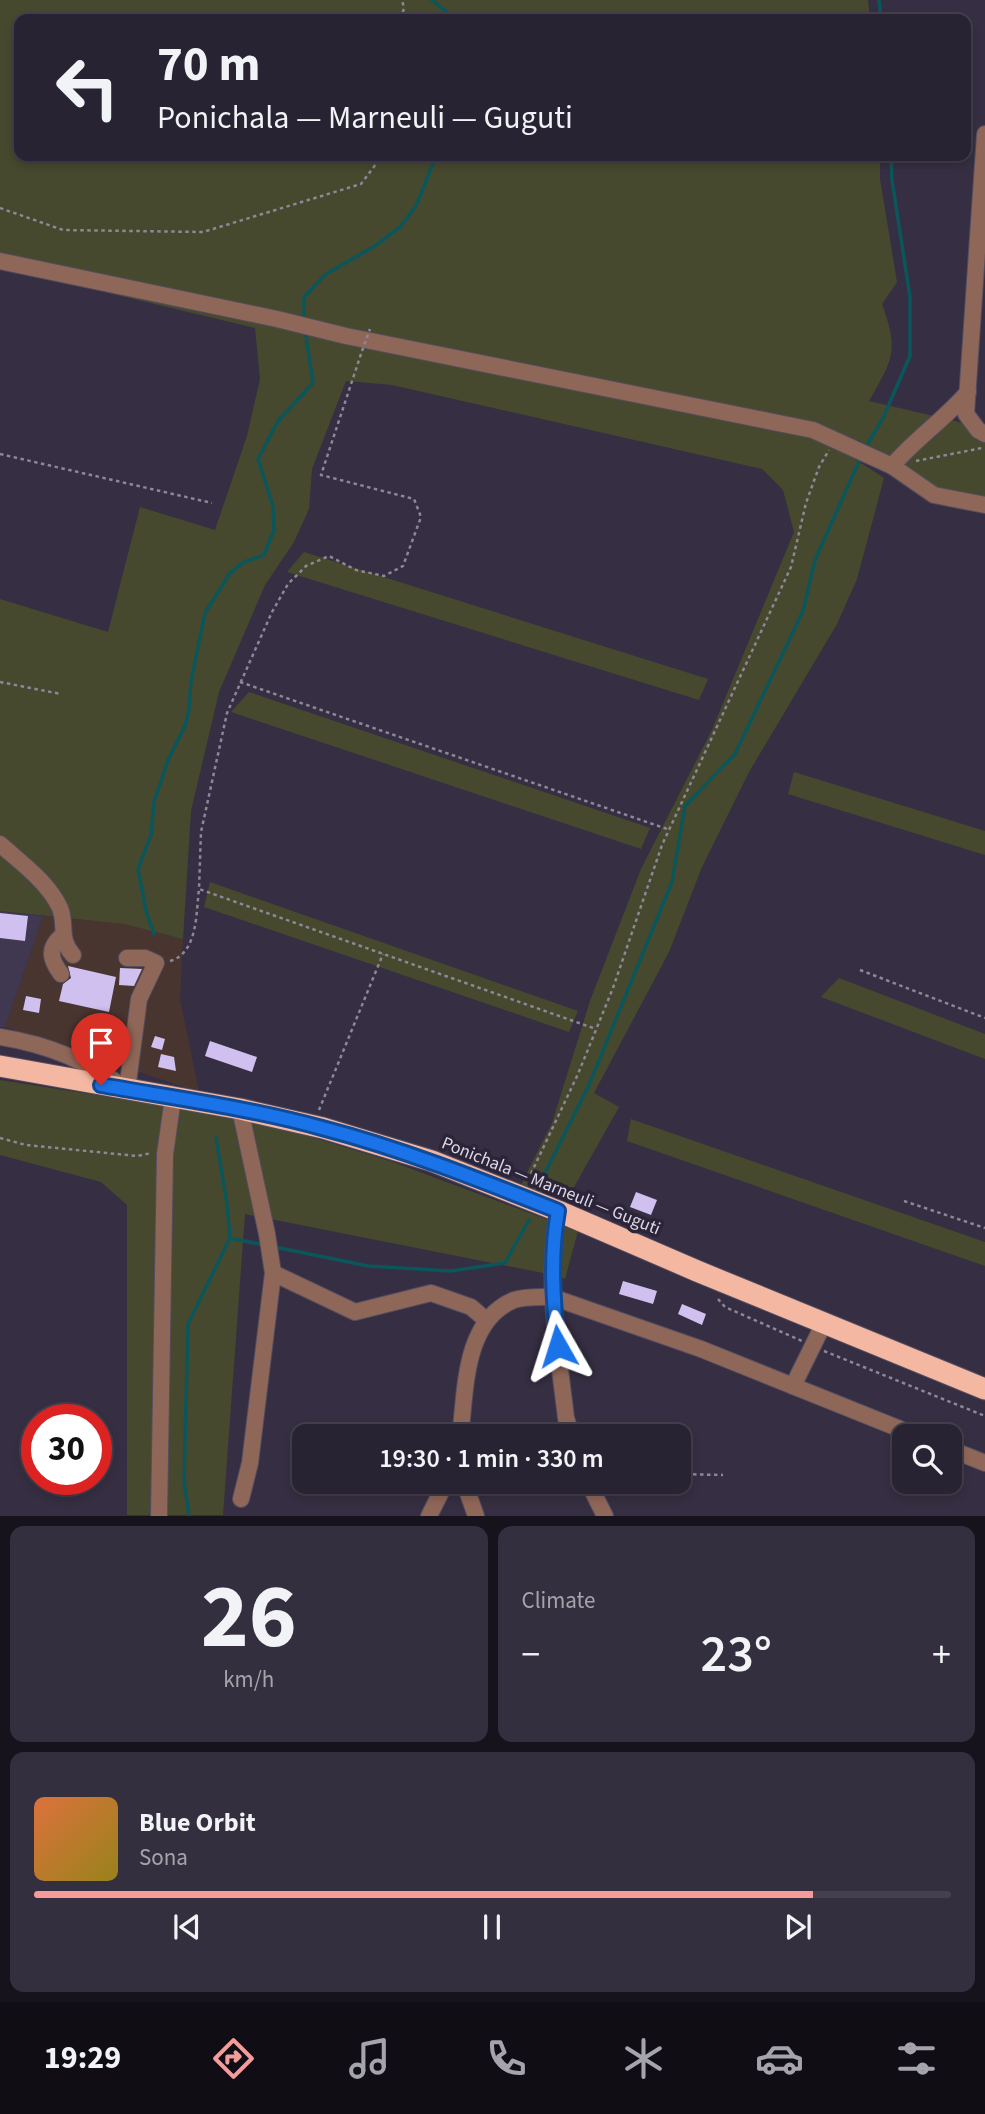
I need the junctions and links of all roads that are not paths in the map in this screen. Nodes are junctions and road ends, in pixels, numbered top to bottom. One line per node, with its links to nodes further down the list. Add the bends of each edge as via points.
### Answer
1 (985, 134): 3 (street)
2 (0, 261): 5 (street, via 346,337 813,430)
3 (968, 392): 4 (street, via 966,414); 5 (street)
4 (985, 434)
5 (892, 466): 6 (street, via 934,495)
6 (985, 505)
7 (0, 844): 8 (street, via 50,890 62,911)
8 (63, 935): 9 (street); 11 (street, via 51,954)
9 (73, 955)
10 (127, 958): 14 (street, via 156,963 139,999)
11 (61, 974)
12 (0, 1037): 14 (street, via 26,1041 81,1063)
13 (0, 1066): 14 (highway, Ponichala — Marneuli — Guguti)
14 (127, 1090): 15 (highway, Ponichala — Marneuli — Guguti)
15 (173, 1098): 16 (highway, Ponichala — Marneuli — Guguti); 33 (street, via 166,1150)
16 (240, 1109): 17 (highway, Ponichala — Marneuli — Guguti, via 313,1125 432,1161); 18 (street)
17 (558, 1211): 19 (street, via 552,1242); 21 (highway, Ponichala — Marneuli — Guguti)
18 (273, 1273): 20 (street, via 355,1312 431,1293 471,1307); 32 (street, via 250,1463)
19 (552, 1297): 20 (street, via 513,1301); 22 (street); 25 (street)
20 (486, 1320): 24 (street, via 472,1349)
21 (824, 1323): 22 (street); 23 (highway, Ponichala — Marneuli — Guguti)
22 (793, 1386): 26 (street)
23 (985, 1389)
24 (462, 1424)
25 (568, 1424)
26 (892, 1426)
27 (962, 1454): 28 (street)
28 (985, 1463)
29 (440, 1494): 34 (street)
30 (468, 1494): 35 (street)
31 (594, 1494): 36 (street)
32 (241, 1499)
33 (159, 1516)
34 (429, 1516)
35 (476, 1516)
36 (605, 1516)

